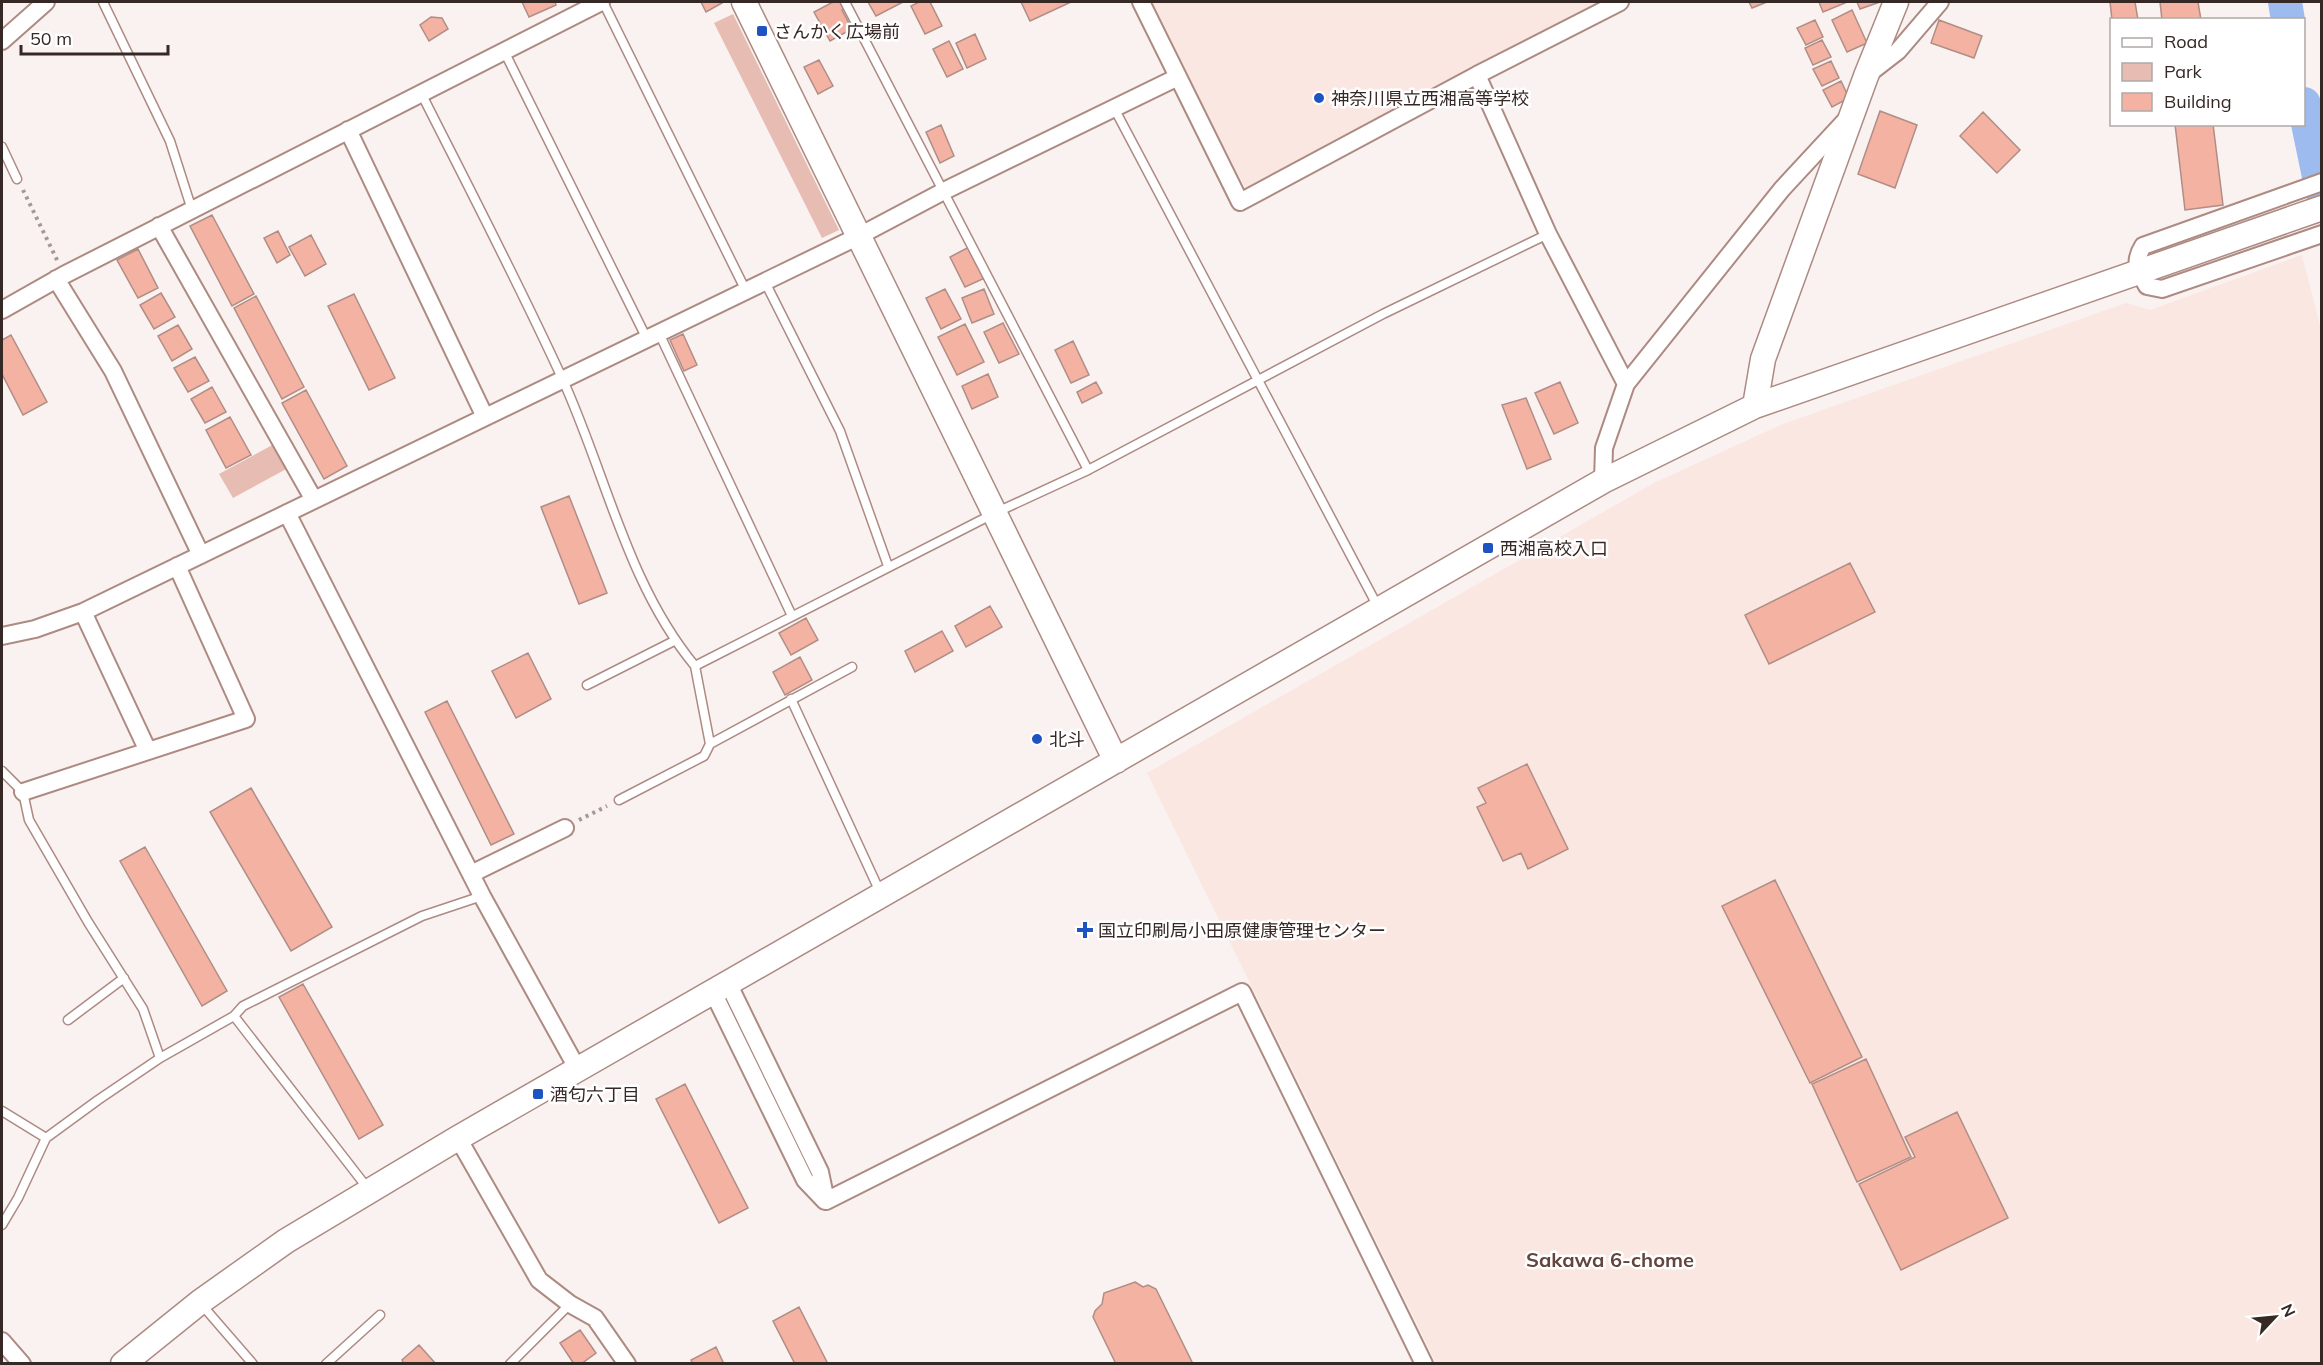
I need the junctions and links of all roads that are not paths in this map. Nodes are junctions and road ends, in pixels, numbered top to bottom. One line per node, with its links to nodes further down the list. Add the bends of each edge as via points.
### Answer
1 (46, 2): 10 (street)
2 (104, 2): 24 (lane, via 170,141)
3 (602, 2): 11 (street); 32 (lane)
4 (744, 2): 28 (street)
5 (845, 2): 22 (lane)
6 (1141, 2): 14 (street)
7 (1620, 2): 12 (street)
8 (1896, 2): 13 (street)
9 (1940, 2): 13 (street, via 1898,51)
10 (2, 41)
11 (504, 51): 15 (street); 34 (lane)
12 (1477, 75): 14 (street, via 1240,202); 26 (street)
13 (1866, 76): 17 (street)
14 (1178, 77): 16 (street)
15 (421, 93): 18 (street); 35 (lane)
16 (1114, 108): 22 (street); 36 (lane)
17 (1852, 114): 37 (street, via 1782,189); 38 (street, via 1763,359)
18 (348, 130): 24 (street); 39 (street)
19 (2, 147): 20 (lane)
20 (17, 179)
21 (2322, 182): 29 (street, via 2142,246 2137,255)
22 (944, 191): 28 (street); 40 (lane)
23 (2322, 208): 29 (street)
24 (192, 210): 25 (street)
25 (159, 226): 30 (street); 42 (street)
26 (1548, 234): 36 (lane); 37 (street)
27 (2322, 234): 29 (street, via 2162,290 2147,286)
28 (860, 236): 31 (street); 44 (street)
29 (2139, 272): 38 (street)
30 (60, 277): 33 (street); 45 (street, via 113,371)
31 (765, 282): 32 (street); 47 (lane, via 840,431)
32 (746, 291): 34 (street)
33 (2, 310)
34 (653, 336): 35 (street); 50 (lane)
35 (563, 380): 39 (street); 52 (lane, via 643,583)
36 (1258, 380): 40 (lane); 48 (lane)
37 (1626, 384): 41 (street, via 1604,448)
38 (1755, 406): 41 (street)
39 (485, 417): 42 (street)
40 (1088, 470): 44 (lane)
41 (1604, 481): 48 (street)
42 (314, 500): 43 (street)
43 (287, 513): 45 (street); 64 (street)
44 (995, 513): 47 (lane); 59 (street)
45 (201, 555): 46 (street)
46 (177, 566): 49 (street); 58 (street, via 246,719)
47 (888, 566): 50 (lane)
48 (1379, 610): 59 (street)
49 (83, 612): 51 (street); 58 (street)
50 (792, 616): 53 (lane)
51 (2, 636)
52 (674, 641): 53 (lane); 55 (lane)
53 (695, 666): 57 (lane)
54 (852, 667): 56 (lane)
55 (587, 684)
56 (791, 699): 57 (lane); 65 (lane)
57 (710, 744): 62 (lane, via 704,756)
58 (148, 751): 61 (street)
59 (1116, 761): 65 (street)
60 (2, 771): 61 (lane)
61 (23, 792): 67 (lane, via 29,820)
62 (619, 800)
63 (565, 828): 64 (street)
64 (471, 874): 66 (street)
65 (882, 895): 68 (street)
66 (482, 896): 69 (lane, via 422,916 243,1006); 72 (street)
67 (124, 978): 70 (lane); 71 (lane, via 143,1009)
68 (720, 987): 72 (street); 88 (street, via 805,1180 826,1201 1242,992)
69 (234, 1016): 71 (lane); 76 (lane)
70 (68, 1020)
71 (160, 1058): 74 (lane)
72 (577, 1068): 75 (street)
73 (2, 1111): 74 (lane)
74 (46, 1138): 77 (lane)
75 (458, 1138): 76 (street); 79 (street, via 539,1280)
76 (370, 1191): 78 (street, via 286,1241)
77 (2, 1225)
78 (200, 1302): 83 (street); 84 (lane)
79 (570, 1304): 86 (lane); 87 (street, via 594,1318)
80 (380, 1315): 85 (lane)
81 (2, 1341): 82 (street)
82 (22, 1364)
83 (123, 1364)
84 (253, 1364)
85 (326, 1364)
86 (510, 1364)
87 (627, 1364)
88 (1424, 1364)

